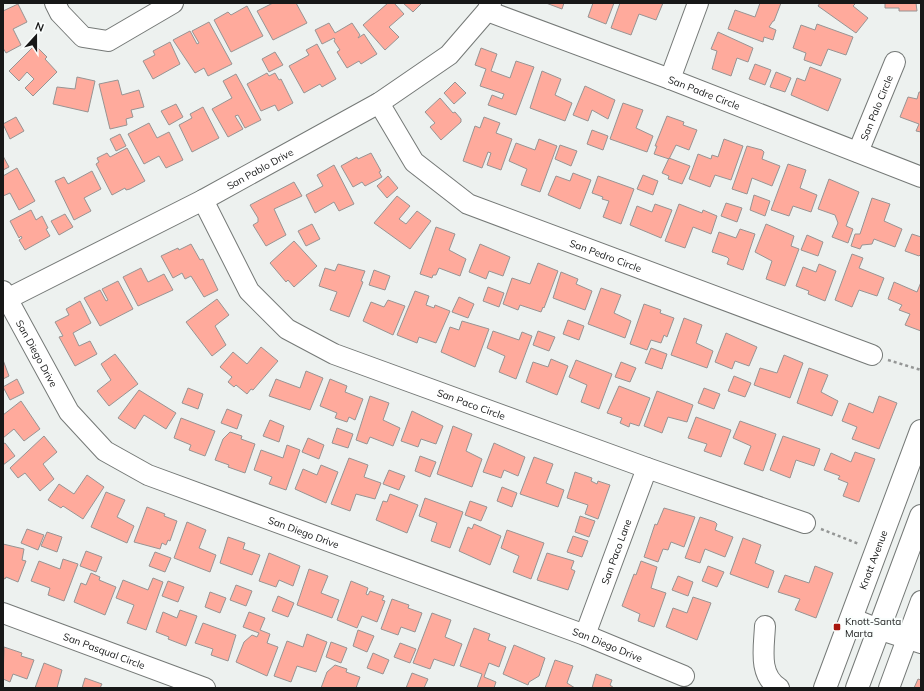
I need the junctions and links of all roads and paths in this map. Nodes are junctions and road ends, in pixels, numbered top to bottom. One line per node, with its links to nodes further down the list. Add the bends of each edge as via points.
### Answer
1 (55, 3): 2 (street, via 60,13 83,37 108,41)
2 (173, 3)
3 (698, 3): 6 (street)
4 (489, 7): 6 (street, San Padre Circle); 7 (street, San Pablo Drive, via 449,55)
5 (895, 62): 8 (street, San Palo Circle)
6 (670, 79): 8 (street, San Padre Circle)
7 (379, 103): 10 (street, San Pablo Drive); 12 (street, San Pedro Circle, via 414,162 468,204)
8 (858, 152): 9 (street, San Padre Circle)
9 (921, 177)
10 (203, 200): 11 (street, San Pablo Drive); 15 (street, San Paco Circle, via 249,291 287,329 334,354)
11 (4, 297): 24 (street, San Diego Drive, via 68,412 105,451 148,475)
12 (872, 355): 13 (path)
13 (921, 370)
14 (921, 431): 18 (main road, Knott Avenue)
15 (648, 468): 17 (street, San Paco Circle); 24 (street, San Paco Lane)
16 (921, 516): 23 (main road)
17 (805, 523): 18 (path)
18 (877, 550): 21 (main road, Knott Avenue)
19 (921, 601): 25 (street)
20 (3, 613): 27 (street, San Pasqual Circle)
21 (851, 618): 23 (street); 29 (main road, Knott Avenue)
22 (765, 626): 28 (street, via 766,674 772,683)
23 (878, 629): 25 (street); 30 (main road)
24 (585, 636): 26 (street, San Diego Drive)
25 (914, 640): 31 (street)
26 (684, 676)
27 (205, 688)
28 (780, 688)
29 (825, 688)
30 (857, 688)
31 (889, 688)

